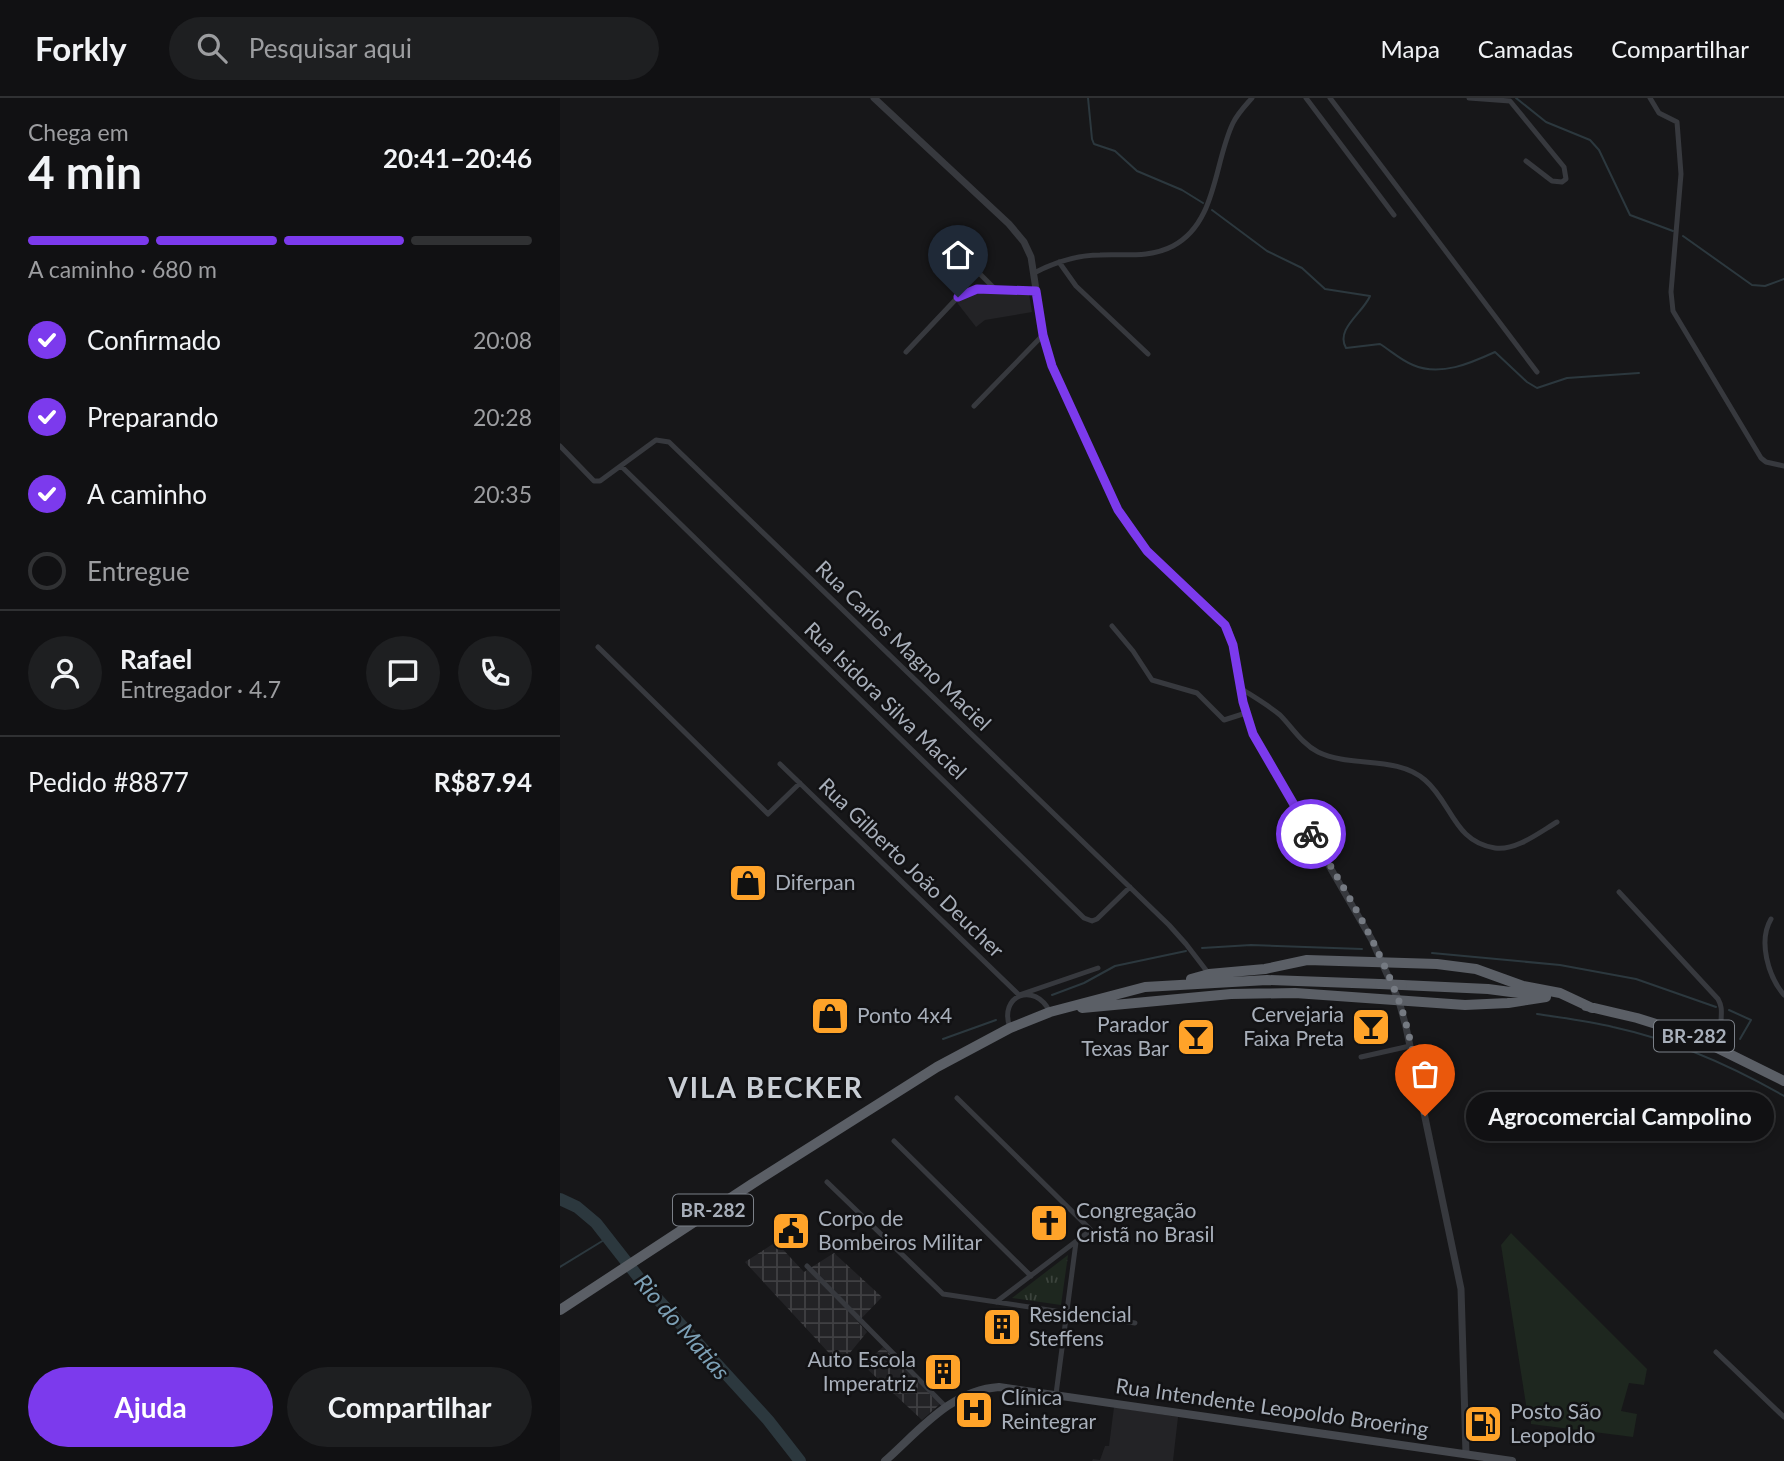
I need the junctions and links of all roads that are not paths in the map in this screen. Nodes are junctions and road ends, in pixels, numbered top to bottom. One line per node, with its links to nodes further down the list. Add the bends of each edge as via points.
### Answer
1 (874, 98): 11 (street, via 1016,231 1028,249)
2 (1252, 98): 9 (street, via 1229,131 1205,208 1178,243 1148,254 1085,256)
3 (1306, 98): 8 (street)
4 (1330, 98): 17 (street)
5 (1469, 98): 7 (street, via 1510,101 1563,167 1566,178 1562,183 1552,181)
6 (1650, 98): 21 (street, via 1659,113 1677,122 1679,130 1673,312 1760,458)
7 (1526, 161)
8 (1394, 215)
9 (1059, 262): 11 (street); 16 (street, via 1076,286)
10 (973, 267): 12 (street)
11 (1034, 273): 13 (street)
12 (995, 289): 13 (street); 15 (street, via 972,290 958,297)
13 (1036, 291): 14 (street)
14 (1043, 335): 18 (street); 24 (street, via 1052,366 1118,510 1147,551 1225,625)
15 (906, 352)
16 (1148, 354)
17 (1537, 372)
18 (974, 406)
19 (560, 446): 20 (street, Rua Carlos Magno Maciel, via 594,481)
20 (621, 466): 29 (street, Rua Carlos Magno Maciel, via 656,440 669,442); 29 (street, Rua Isidora Silva Maciel, via 1084,918 1095,920)
21 (1784, 466)
22 (1111, 626): 25 (street, via 1152,680 1198,693 1224,720)
23 (598, 648): 27 (street, via 768,814)
24 (1240, 688): 25 (street); 28 (street, via 1273,710 1314,750 1398,768 1424,779 1471,840 1508,848)
25 (1246, 713): 32 (street, via 1258,745 1339,879)
26 (780, 764): 27 (street, Rua Gilberto João Deucher)
27 (800, 783): 36 (street, Rua Gilberto João Deucher)
28 (1558, 822)
29 (1130, 887): 34 (street, Rua Carlos Magno Maciel)
30 (1619, 892): 42 (street, via 1718,999)
31 (1771, 919): 37 (street, via 1765,933 1766,953)
32 (1382, 962): 34 (highway, via 1307,960); 39 (street); 40 (highway, via 1476,969 1560,993)
33 (1098, 968): 36 (street)
34 (1209, 974): 35 (highway)
35 (1145, 987): 38 (highway, BR-282, bridge, via 1267,980 1488,989); 41 (highway, BR-282)
36 (1019, 995): 41 (street, Rua Gilberto João Deucher, via 1034,995); 43 (street, via 1009,1004)
37 (1784, 995)
38 (1546, 997): 39 (highway, via 1476,1005); 40 (highway, BR-282)
39 (1399, 1001): 41 (highway, via 1295,993 1231,994); 45 (street)
40 (1592, 1008): 44 (highway, BR-282)
41 (1054, 1011): 43 (highway, BR-282)
42 (1721, 1023): 44 (street); 46 (street)
43 (1010, 1028): 56 (highway, BR-282, via 937,1067)
44 (1691, 1035): 46 (highway, BR-282)
45 (1410, 1046): 47 (street); 63 (street, via 1461,1289)
46 (1731, 1053): 48 (highway, BR-282)
47 (1361, 1057)
48 (1784, 1081)
49 (957, 1098): 52 (street, via 1091,1230)
50 (894, 1141): 54 (street)
51 (827, 1182): 55 (street, via 943,1294)
52 (1076, 1241): 54 (street); 57 (street)
53 (807, 1266): 61 (street)
54 (1031, 1276): 55 (street)
55 (996, 1302): 57 (street)
56 (560, 1310)
57 (1067, 1312): 58 (street); 60 (street)
58 (1135, 1322)
59 (1716, 1352): 62 (street)
60 (1056, 1394): 61 (main road, Rua Intendente Leopoldo Broering, via 987,1388); 63 (main road, Rua Intendente Leopoldo Broering)
61 (946, 1407): 64 (main road, Rua Intendente Leopoldo Broering)
62 (1784, 1417)
63 (1466, 1454): 65 (main road, Rua Intendente Leopoldo Broering)
64 (885, 1461)
65 (1512, 1461)

